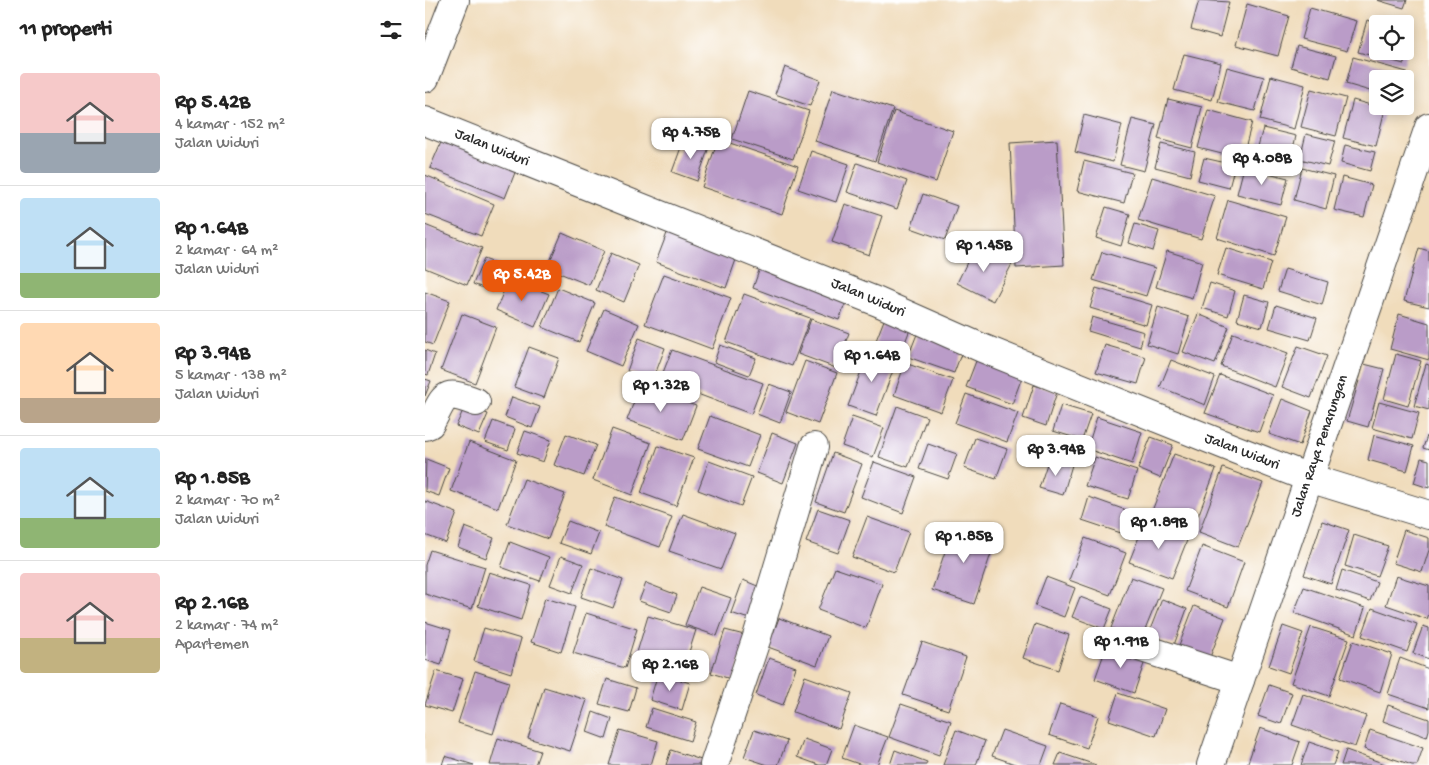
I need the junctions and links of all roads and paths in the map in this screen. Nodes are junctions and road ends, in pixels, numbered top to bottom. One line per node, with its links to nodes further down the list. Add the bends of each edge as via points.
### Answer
1 (455, 0): 2 (street)
2 (425, 78)
3 (425, 121): 8 (street, Jalan Widuri)
4 (1429, 127): 8 (street, Jalan Raya Penarungan)
5 (476, 402): 6 (street, via 455,395 446,396 430,424)
6 (425, 426)
7 (814, 447): 12 (street)
8 (1309, 478): 9 (street, Jalan Widuri); 11 (street, Jalan Raya Penarungan)
9 (1429, 515)
10 (1133, 645): 11 (street)
11 (1240, 680): 13 (street, Jalan Raya Penarungan)
12 (715, 765)
13 (1211, 765)

